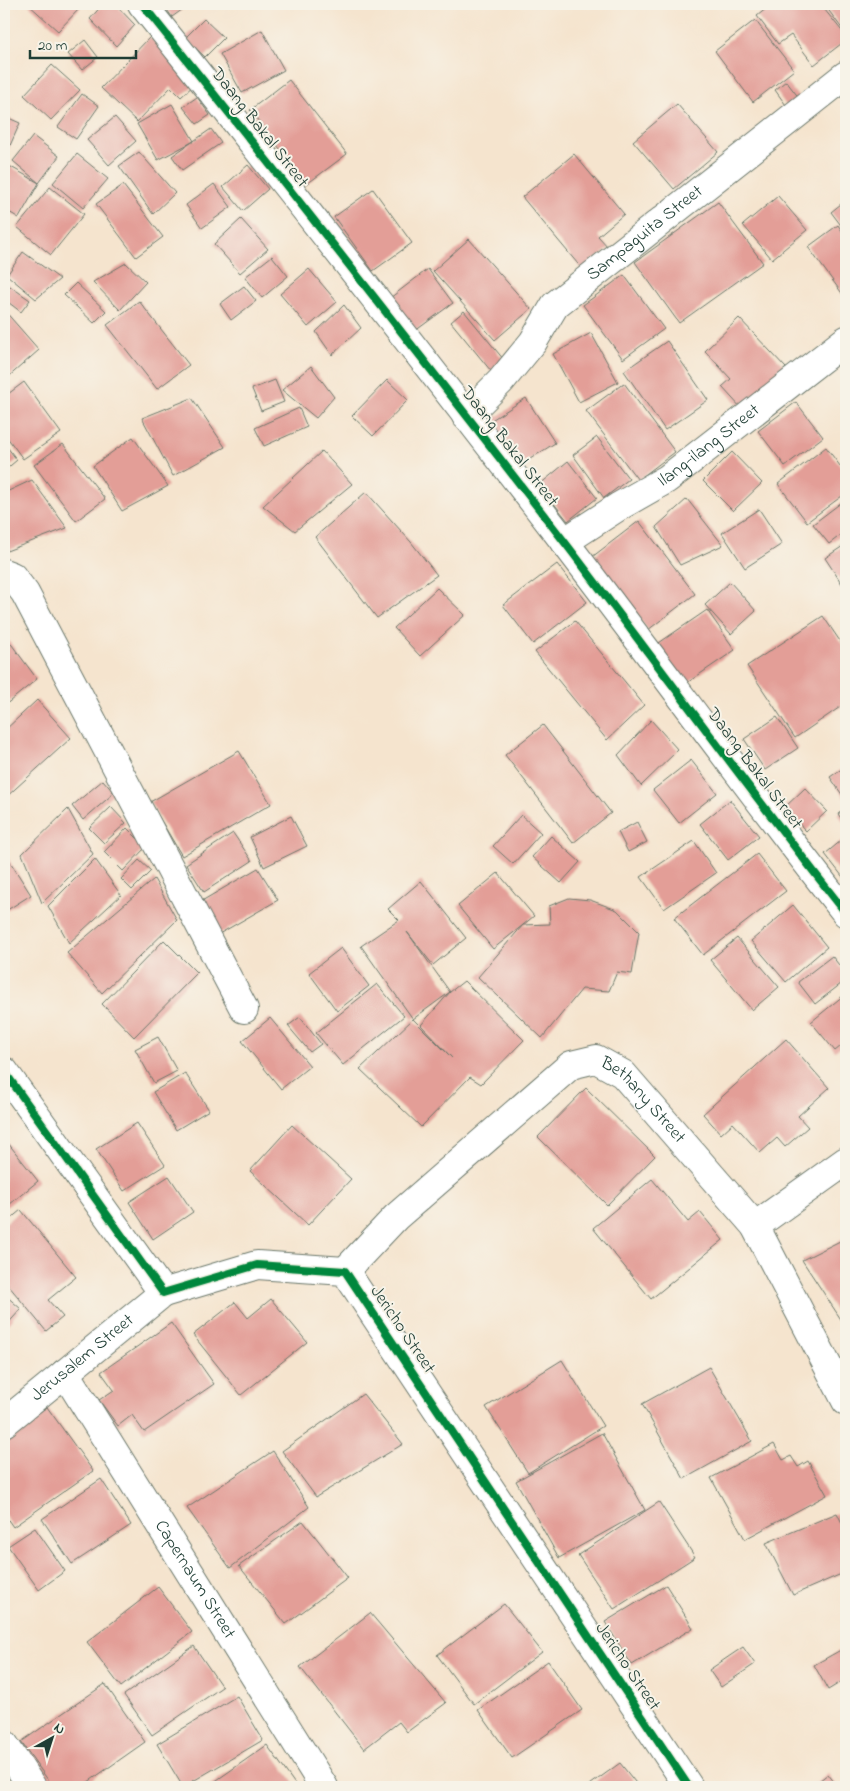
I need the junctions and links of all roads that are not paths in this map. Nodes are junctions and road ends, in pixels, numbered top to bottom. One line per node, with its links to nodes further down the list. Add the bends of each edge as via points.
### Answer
1 (142, 4): 4 (street, Daang Bakal Street)
2 (846, 75): 4 (street, Sampaguita Street, via 556,304 533,342)
3 (846, 340): 5 (street, Ilang-ilang Street, via 667,480)
4 (466, 416): 5 (street, Daang Bakal Street)
5 (564, 542): 7 (street, Daang Bakal Street)
6 (4, 573): 8 (street, via 12,576 26,593)
7 (846, 913)
8 (244, 1009)
9 (4, 1073): 13 (street)
10 (846, 1161): 11 (street)
11 (755, 1226): 12 (street, Bethany Street, via 623,1074 596,1059 570,1065 396,1218); 15 (street, Bethany Street)
12 (345, 1271): 13 (street, via 257,1265); 20 (street, Jericho Street)
13 (163, 1293): 14 (street, Jerusalem Street)
14 (65, 1373): 16 (street, Jerusalem Street); 19 (street, Capernaum Street)
15 (846, 1401)
16 (4, 1423)
17 (4, 1744): 18 (street)
18 (32, 1787)
19 (324, 1787)
20 (689, 1787)

